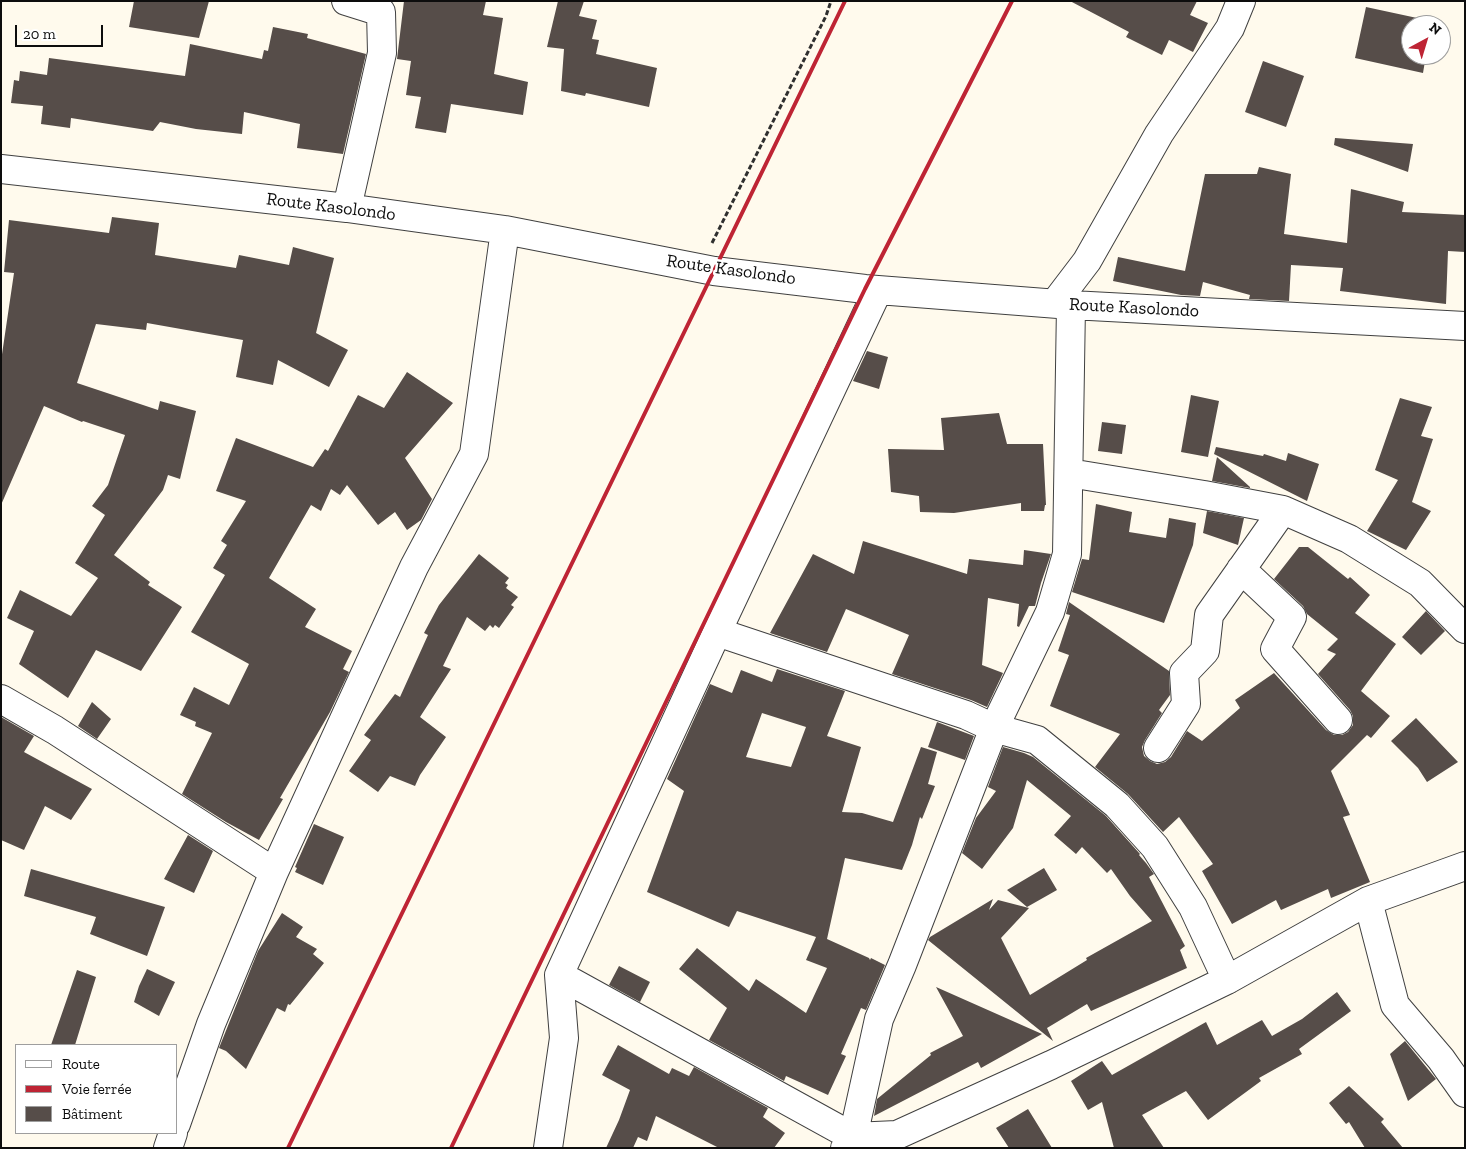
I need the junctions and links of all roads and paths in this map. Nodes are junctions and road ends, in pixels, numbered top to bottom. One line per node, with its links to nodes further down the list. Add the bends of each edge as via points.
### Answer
1 (346, 1): 5 (street, via 381,12 382,53)
2 (831, 1): 7 (path)
3 (1241, 1): 9 (street, via 1230,28 1159,134)
4 (1, 169): 5 (street, Route Kasolondo)
5 (347, 208): 6 (street, Route Kasolondo)
6 (505, 230): 7 (street, Route Kasolondo); 21 (street, via 474,454 414,568)
7 (699, 268): 8 (street, Route Kasolondo)
8 (878, 290): 9 (street, Route Kasolondo); 15 (street)
9 (1063, 304): 10 (street, Route Kasolondo); 11 (street)
10 (1465, 326)
11 (1069, 473): 12 (street); 18 (street, via 1067,554 1050,612)
12 (1283, 510): 13 (street); 14 (street, via 1349,539 1420,583)
13 (1241, 569): 17 (street, via 1292,617 1275,649); 19 (street, via 1209,615 1205,650 1184,673 1186,704)
14 (1465, 629)
15 (717, 632): 18 (street); 23 (street)
16 (1, 699): 21 (street, via 55,730)
17 (1338, 720)
18 (994, 728): 24 (street, via 1037,740 1118,805 1160,854 1193,907); 28 (street, via 879,1019)
19 (1158, 748)
20 (1465, 866): 22 (street)
21 (274, 872): 26 (street, via 211,1024)
22 (1368, 901): 24 (street); 25 (street, via 1395,1005)
23 (559, 975): 28 (street); 30 (street, via 564,1038)
24 (1227, 980): 28 (street, via 896,1135)
25 (1465, 1093)
26 (178, 1118)
27 (173, 1134): 29 (street)
28 (849, 1143)
29 (168, 1148)
30 (548, 1148)

